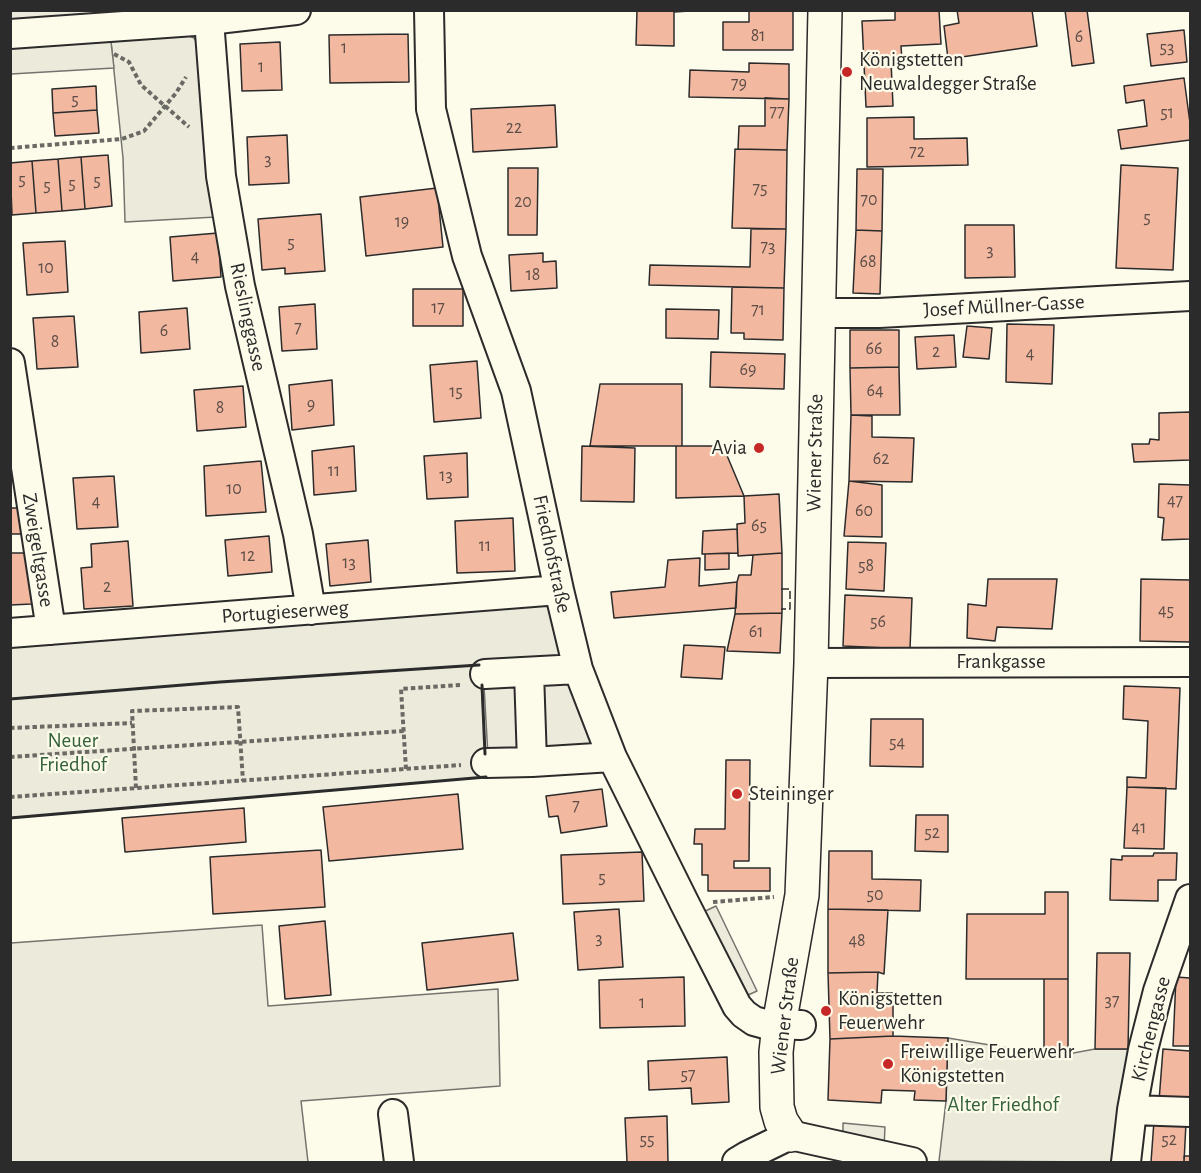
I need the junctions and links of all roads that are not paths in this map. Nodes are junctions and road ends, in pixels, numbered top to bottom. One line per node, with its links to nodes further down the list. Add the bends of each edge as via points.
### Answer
1 (296, 10): 4 (street)
2 (429, 10): 9 (street, Friedhofstraße, via 431,109 467,256 516,391)
3 (825, 10): 7 (main road, Wiener Straße)
4 (210, 28): 5 (street); 10 (street, Rieslinggasse, via 221,176 236,264 298,534)
5 (10, 34)
6 (1191, 296): 7 (street, Josef Müllner-Gasse)
7 (818, 314): 14 (main road, Wiener Straße)
8 (10, 363): 11 (street, Zweigeltgasse)
9 (559, 590): 10 (street, Portugieserweg); 15 (street, Friedhofstraße)
10 (311, 610): 11 (street, Portugieserweg)
11 (51, 630): 12 (street, Portugieserweg)
12 (10, 633)
13 (1191, 662): 14 (street, Frankgasse)
14 (811, 663): 22 (main road, Wiener Straße, via 802,895 808,969)
15 (578, 669): 16 (street); 18 (street, Friedhofstraße)
16 (529, 672): 17 (street); 19 (street)
17 (473, 680)
18 (612, 757): 19 (street); 22 (street, Friedhofstraße, via 737,1006 754,1021)
19 (532, 762): 20 (street)
20 (486, 763)
21 (1191, 899): 23 (street, Kirchengasse, via 1158,991)
22 (790, 1025): 26 (main road, Wiener Straße, via 795,1119)
23 (1132, 1110): 24 (street); 30 (street, Kirchengasse)
24 (1191, 1112)
25 (393, 1114): 27 (street)
26 (791, 1149): 28 (street, via 747,1156); 29 (street)
27 (399, 1162)
28 (737, 1162)
29 (912, 1162)
30 (1126, 1162)

